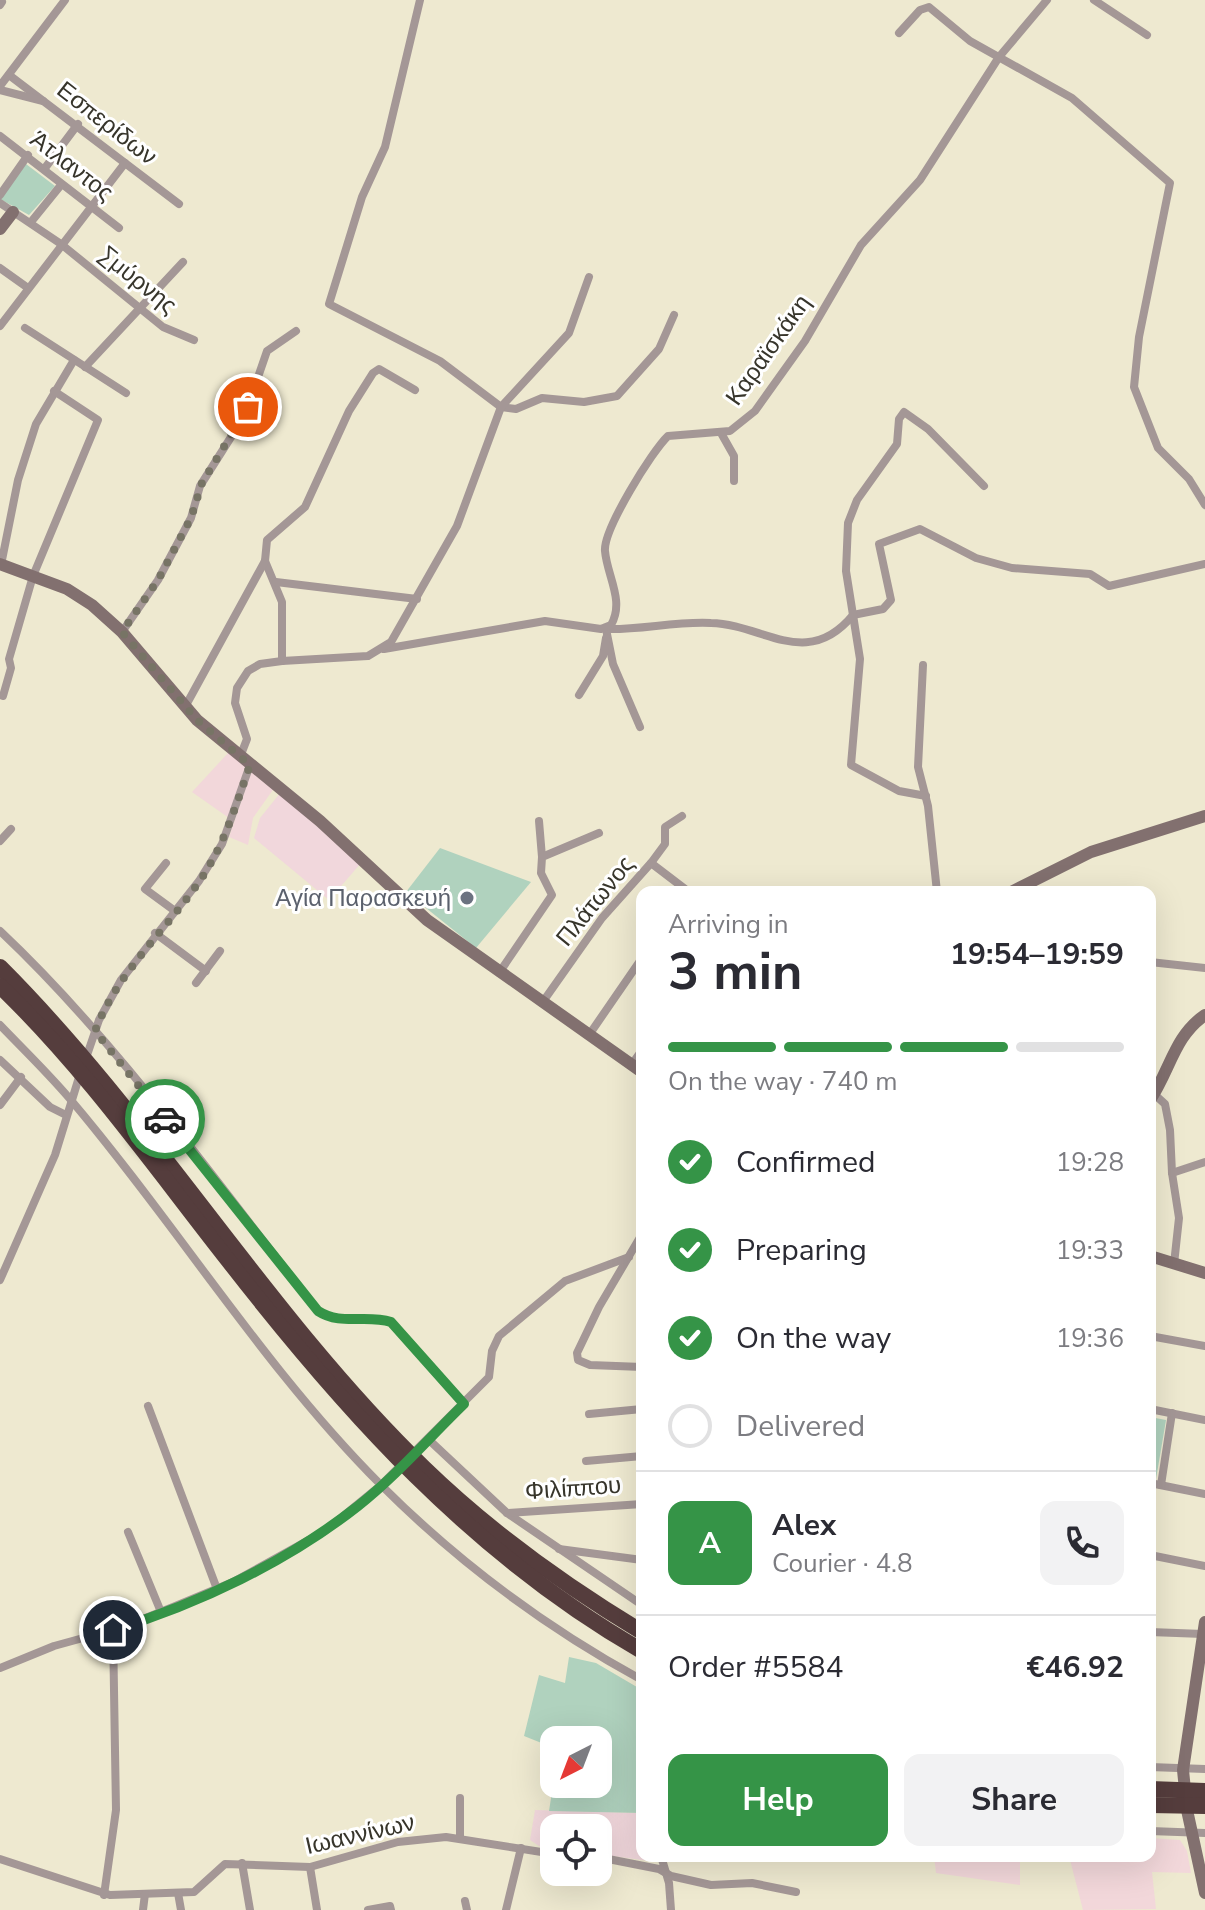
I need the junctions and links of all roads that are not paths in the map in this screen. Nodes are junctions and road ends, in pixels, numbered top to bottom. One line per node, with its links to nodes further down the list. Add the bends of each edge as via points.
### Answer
1 (65, 0): 8 (street)
2 (420, 0): 41 (street, via 385,147 362,197 329,304 440,361)
3 (1047, 0): 7 (street, Καραϊσκάκη)
4 (1094, 0): 6 (street)
5 (899, 33): 7 (street, via 929,7)
6 (1147, 35)
7 (999, 57): 42 (street, Καραϊσκάκη, via 920,180 861,245 805,341 760,404 737,427); 45 (street, via 1072,98 1170,184 1134,387 1158,448 1189,479)
8 (9, 75): 9 (street); 10 (street, Εσπερίδων)
9 (0, 88): 10 (street)
10 (48, 102): 11 (street, Εσπερίδων)
11 (78, 124): 14 (street, Εσπερίδων); 15 (street)
12 (0, 136): 13 (street, Άτλαντος)
13 (28, 155): 15 (street, Άτλαντος); 17 (street)
14 (125, 163): 19 (street, Εσπερίδων); 20 (street)
15 (45, 168): 16 (street, Άτλαντος)
16 (61, 185): 20 (street, Άτλαντος); 22 (street)
17 (0, 195)
18 (0, 203): 21 (street, Σμύρνης)
19 (179, 204)
20 (91, 207): 23 (street, Άτλαντος); 25 (street)
21 (13, 212): 22 (street, Σμύρνης); 24 (main road)
22 (31, 222): 25 (street, Σμύρνης)
23 (119, 228)
24 (0, 229)
25 (61, 244): 29 (street); 30 (street, Σμύρνης)
26 (183, 262): 30 (street)
27 (0, 268): 29 (street)
28 (589, 277): 41 (street, via 569,333)
29 (28, 288): 32 (street)
30 (139, 308): 35 (street, Σμύρνης, via 171,332); 37 (street)
31 (674, 315): 41 (street, via 659,349 617,396 584,402 542,398 516,409)
32 (0, 326)
33 (25, 328): 36 (street)
34 (296, 331): 54 (street, via 267,351 245,415 202,483 191,518 158,580)
35 (194, 340)
36 (74, 360): 37 (street); 39 (street)
37 (85, 367): 40 (street)
38 (415, 390): 46 (street, via 375,370 349,411 305,507 267,540)
39 (54, 391): 47 (street, via 36,424 18,480); 49 (street, via 98,420)
40 (126, 393)
41 (501, 407): 51 (street, via 457,526)
42 (721, 433): 43 (street, via 734,456); 53 (street, Καραϊσκάκη, via 668,436 637,478 604,548 617,605 615,619)
43 (734, 481)
44 (984, 486): 52 (street, via 914,416 900,414 897,444 857,500 848,523 846,571)
45 (1205, 505)
46 (265, 561): 50 (street); 60 (street)
47 (0, 564): 49 (main road)
48 (1205, 564): 52 (street, via 1109,586 1090,574 1004,566 920,529 879,544 891,600 883,609)
49 (33, 576): 54 (main road, via 84,599); 59 (street)
50 (276, 582): 51 (street); 56 (street, via 282,602)
51 (417, 599): 55 (street)
52 (853, 615): 53 (street, via 839,630 796,643 716,623); 63 (street, via 860,659 851,765 899,791)
53 (606, 629): 55 (street, via 545,621); 58 (street, via 604,655); 61 (street, via 613,664)
54 (122, 632): 60 (main road)
55 (384, 649): 56 (street, via 368,656)
56 (282, 661): 62 (street, via 248,671 237,688 235,703 247,739)
57 (923, 665): 63 (street, via 918,767)
58 (579, 695)
59 (3, 696)
60 (185, 707): 62 (main road)
61 (640, 727)
62 (245, 761): 76 (street, via 222,844); 85 (main road, via 320,821 427,920)
63 (926, 796): 74 (street)
64 (682, 816): 72 (street, via 665,827 665,844)
65 (1205, 816): 75 (main road, via 1091,852)
66 (539, 821): 70 (street)
67 (11, 829): 69 (street)
68 (599, 833): 70 (street)
69 (0, 841)
70 (542, 857): 85 (street, via 541,873 552,895)
71 (166, 863): 76 (street, via 145,889)
72 (651, 863): 73 (street, Πλάτωνος); 88 (street, Πλάτωνος, via 602,918)
73 (681, 886)
74 (936, 886)
75 (1023, 886)
76 (175, 911): 78 (street)
77 (0, 931): 91 (street)
78 (155, 933): 84 (street); 91 (street, via 121,980)
79 (220, 951): 84 (street)
80 (1156, 963): 83 (street)
81 (0, 967): 93 (highway)
82 (636, 967): 92 (street)
83 (1205, 968)
84 (206, 971): 86 (street)
85 (499, 973): 88 (main road)
86 (196, 983)
87 (0, 986): 93 (highway)
88 (542, 1003): 92 (main road)
89 (1205, 1015): 97 (main road, via 1177,1046)
90 (0, 1025): 98 (street)
91 (95, 1031): 98 (street); 113 (street, via 318,1311 340,1320 376,1317 391,1322)
92 (589, 1035): 95 (main road)
93 (77, 1057): 123 (highway)
94 (0, 1060): 96 (street)
95 (636, 1067)
96 (21, 1077): 100 (street); 101 (street, via 50,1107)
97 (1156, 1089)
98 (70, 1099): 101 (street); 125 (street, via 265,1353)
99 (1156, 1099): 103 (street, via 1165,1104)
100 (0, 1105)
101 (66, 1115): 109 (street, via 55,1155)
102 (1205, 1162): 103 (street)
103 (1172, 1173): 107 (street, via 1179,1218)
104 (636, 1245): 105 (street)
105 (629, 1257): 112 (street, via 577,1356 590,1365); 113 (street, via 565,1281 499,1336 489,1377)
106 (1156, 1258): 107 (main road)
107 (1174, 1264): 108 (main road)
108 (1205, 1273)
109 (0, 1280)
110 (1156, 1337): 111 (street)
111 (1205, 1346)
112 (636, 1367)
113 (464, 1404): 120 (street)
114 (148, 1406): 135 (street)
115 (636, 1410): 118 (street)
116 (1156, 1410): 117 (street)
117 (1172, 1413): 119 (street); 126 (street)
118 (589, 1414)
119 (1205, 1420)
120 (428, 1439): 125 (street); 129 (street)
121 (636, 1457): 122 (street)
122 (586, 1461)
123 (418, 1472): 138 (highway, via 520,1550); 142 (highway, via 527,1574)
124 (1156, 1484): 126 (street)
125 (381, 1485): 135 (street, via 325,1531); 144 (street, via 450,1548 541,1618)
126 (1161, 1485): 127 (street)
127 (1205, 1494)
128 (636, 1504): 129 (street, Φιλίππου)
129 (507, 1513): 131 (street)
130 (128, 1532): 137 (street)
131 (557, 1549): 133 (street); 136 (street)
132 (1156, 1556): 134 (street)
133 (636, 1559)
134 (1205, 1566)
135 (217, 1589): 137 (street)
136 (636, 1601)
137 (161, 1612): 140 (street)
138 (636, 1628)
139 (1204, 1628): 141 (street); 147 (main road)
140 (113, 1630): 143 (street); 166 (street, via 116,1810)
141 (1156, 1632)
142 (636, 1647)
143 (0, 1668)
144 (636, 1676)
145 (1156, 1768): 147 (street)
146 (1205, 1769): 147 (street)
147 (1183, 1770): 152 (main road)
148 (1203, 1796): 150 (highway)
149 (460, 1798): 153 (street)
150 (1157, 1798)
151 (1156, 1831): 152 (street)
152 (1199, 1834): 164 (main road)
153 (460, 1838): 154 (street, Ιωαννίνων); 160 (street, Ιωαννίνων, via 398,1842)
154 (521, 1848): 155 (street, Ιωαννίνων); 173 (street)
155 (540, 1851)
156 (0, 1859): 166 (street, Ιωαννίνων)
157 (612, 1860): 161 (street)
158 (662, 1862): 161 (street)
159 (242, 1863): 160 (street, Ιωαννίνων); 163 (street, Ιωαννίνων, via 221,1866 198,1890); 170 (street)
160 (310, 1867): 171 (street)
161 (664, 1872): 162 (street, via 711,1885 752,1883); 174 (street)
162 (796, 1892)
163 (178, 1893): 165 (street, Ιωαννίνων); 169 (street)
164 (1205, 1893)
165 (145, 1894): 166 (street, Ιωαννίνων); 168 (street)
166 (104, 1895)
167 (391, 1908): 172 (street)
168 (143, 1910)
169 (181, 1910)
170 (250, 1910)
171 (317, 1910)
172 (368, 1910)
173 (506, 1910)
174 (671, 1910)

